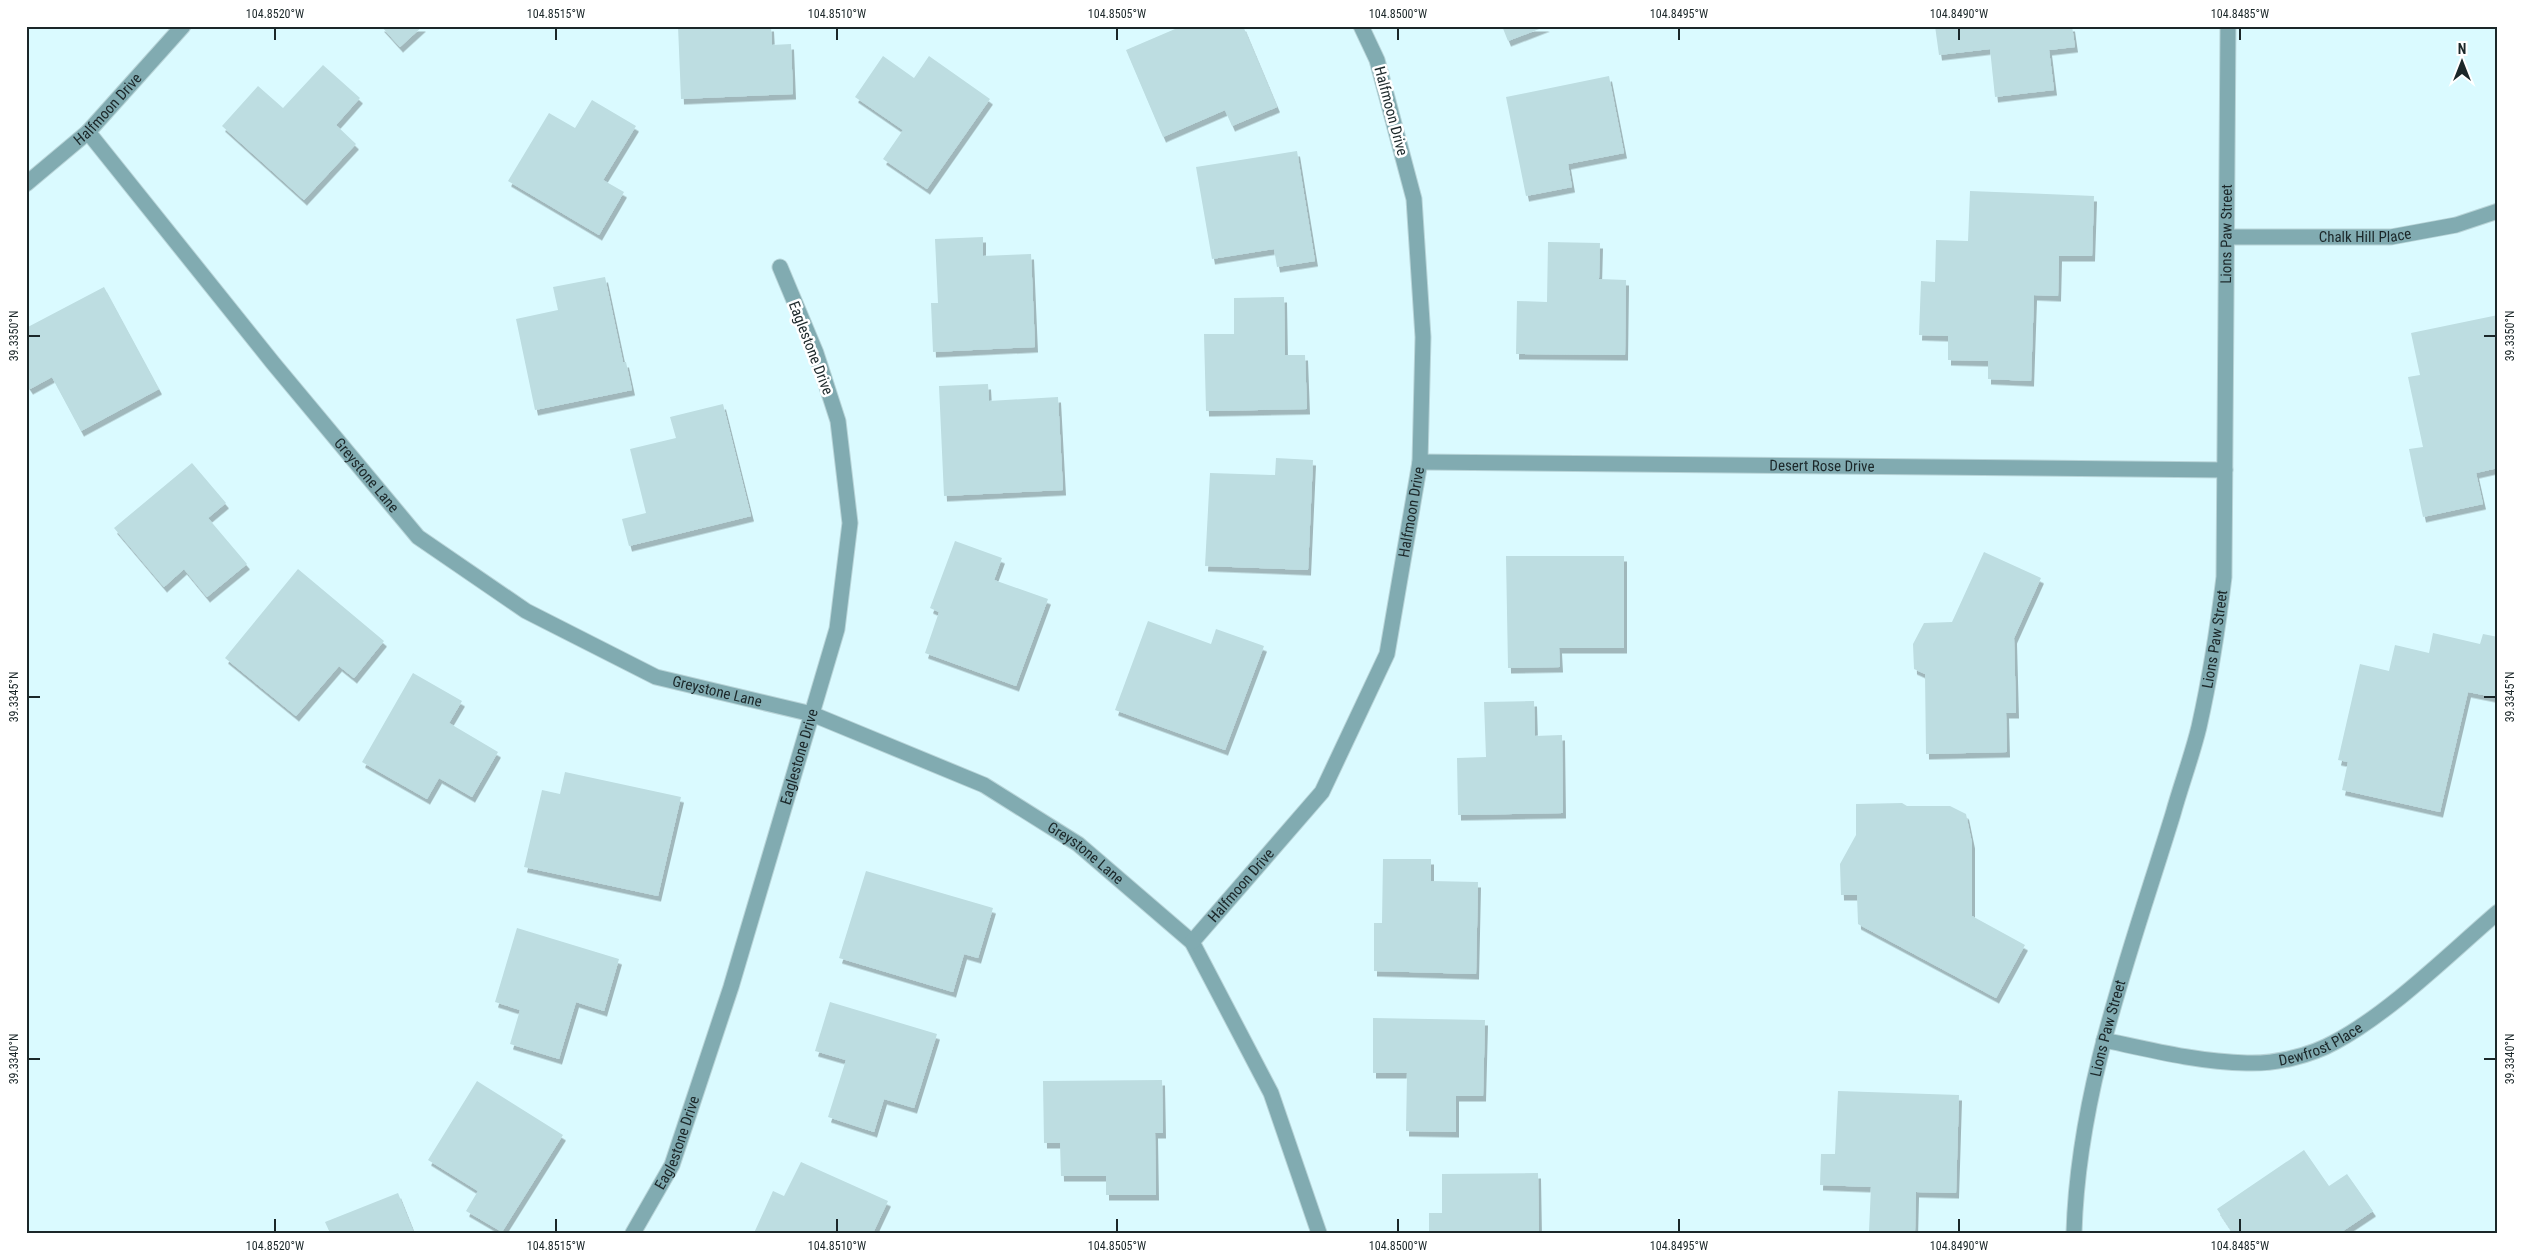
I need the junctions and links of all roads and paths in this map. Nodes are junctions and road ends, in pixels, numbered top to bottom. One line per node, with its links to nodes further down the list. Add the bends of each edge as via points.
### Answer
1 (183, 26): 4 (street, Halfmoon Drive)
2 (1361, 26): 9 (street, Halfmoon Drive, via 1377,60 1414,199 1423,337)
3 (2228, 26): 7 (street, Lions Paw Street)
4 (88, 132): 5 (street, Halfmoon Drive); 11 (street, Greystone Lane, via 418,537 526,611 656,677)
5 (26, 184)
6 (2498, 211): 7 (street, Chalk Hill Place, via 2456,225 2391,237)
7 (2227, 237): 10 (street, Lions Paw Street)
8 (780, 267): 11 (street, Eaglestone Drive, via 816,353 838,420 850,523 837,629)
9 (1420, 462): 10 (street, Desert Rose Drive); 13 (street, Halfmoon Drive, via 1387,654 1326,784)
10 (2225, 470): 14 (street, Lions Paw Street, via 2224,577 2216,642 2199,728)
11 (812, 714): 13 (street, Greystone Lane, via 984,785 1078,844); 15 (street, Eaglestone Drive, via 731,986 672,1165)
12 (2498, 912): 14 (street, Dewfrost Place, via 2379,1013 2334,1043 2289,1059 2249,1063 2203,1060)
13 (1192, 942): 16 (street, Greystone Lane, via 1271,1093)
14 (2104, 1040): 17 (street, Lions Paw Street, via 2084,1123 2075,1187)
15 (633, 1233)
16 (1319, 1233)
17 (2074, 1233)

